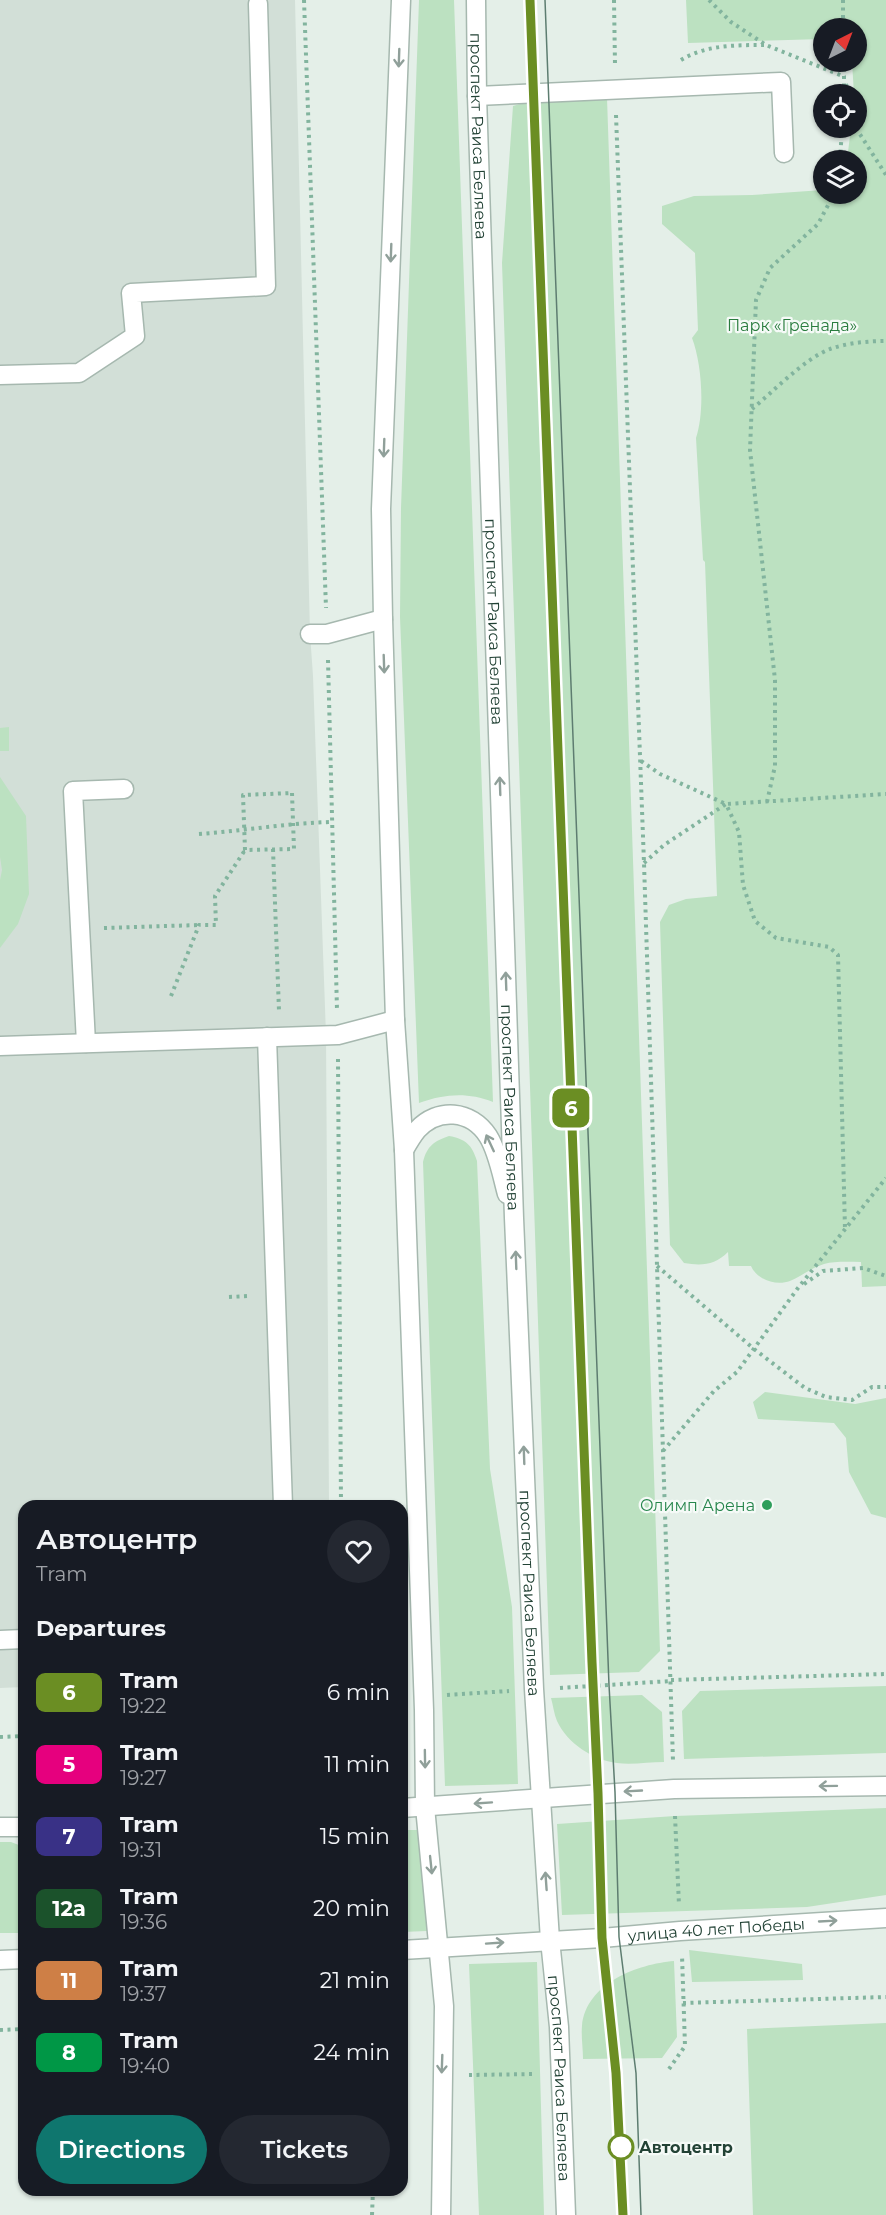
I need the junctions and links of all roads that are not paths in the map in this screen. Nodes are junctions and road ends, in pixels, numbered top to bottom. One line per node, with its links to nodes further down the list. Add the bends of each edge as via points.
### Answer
1 (401, 0): 7 (street, one-way to 7, via 381,509)
2 (476, 0): 4 (street, проспект Раиса Беляева)
3 (258, 4): 6 (street, via 266,286 131,293 135,336 79,373)
4 (477, 96): 5 (street, via 781,82); 15 (street, проспект Раиса Беляева, one-way to 4)
5 (784, 153)
6 (0, 375)
7 (383, 619): 8 (street); 10 (street, one-way to 10)
8 (318, 634)
9 (123, 789): 12 (street, via 73,791)
10 (395, 1020): 11 (street, via 338,1035); 14 (street)
11 (273, 1037): 12 (street); 16 (street)
12 (86, 1043): 13 (street)
13 (0, 1046)
14 (404, 1150): 15 (street, one-way to 14, via 489,1137 462,1115 446,1114 431,1119 417,1130); 21 (street, one-way to 21)
15 (514, 1218): 20 (street, проспект Раиса Беляева, one-way to 15)
16 (283, 1500)
17 (18, 1639): 18 (street)
18 (0, 1640)
19 (886, 1786): 20 (street, one-way to 20, via 674,1789)
20 (540, 1799): 21 (street, one-way to 21); 24 (street, проспект Раиса Беляева, one-way to 20)
21 (425, 1807): 22 (street); 25 (street, one-way to 25)
22 (408, 1808)
23 (886, 1918): 24 (street, улица 40 лет Победы, one-way to 23)
24 (550, 1940): 25 (street, улица 40 лет Победы, one-way to 24); 30 (street, проспект Раиса Беляева, via 559,2027)
25 (439, 1947): 26 (street, улица 40 лет Победы); 29 (street, one-way to 29, via 444,2006)
26 (408, 1950)
27 (18, 1958): 28 (street)
28 (0, 1960)
29 (441, 2215)
30 (566, 2215)

